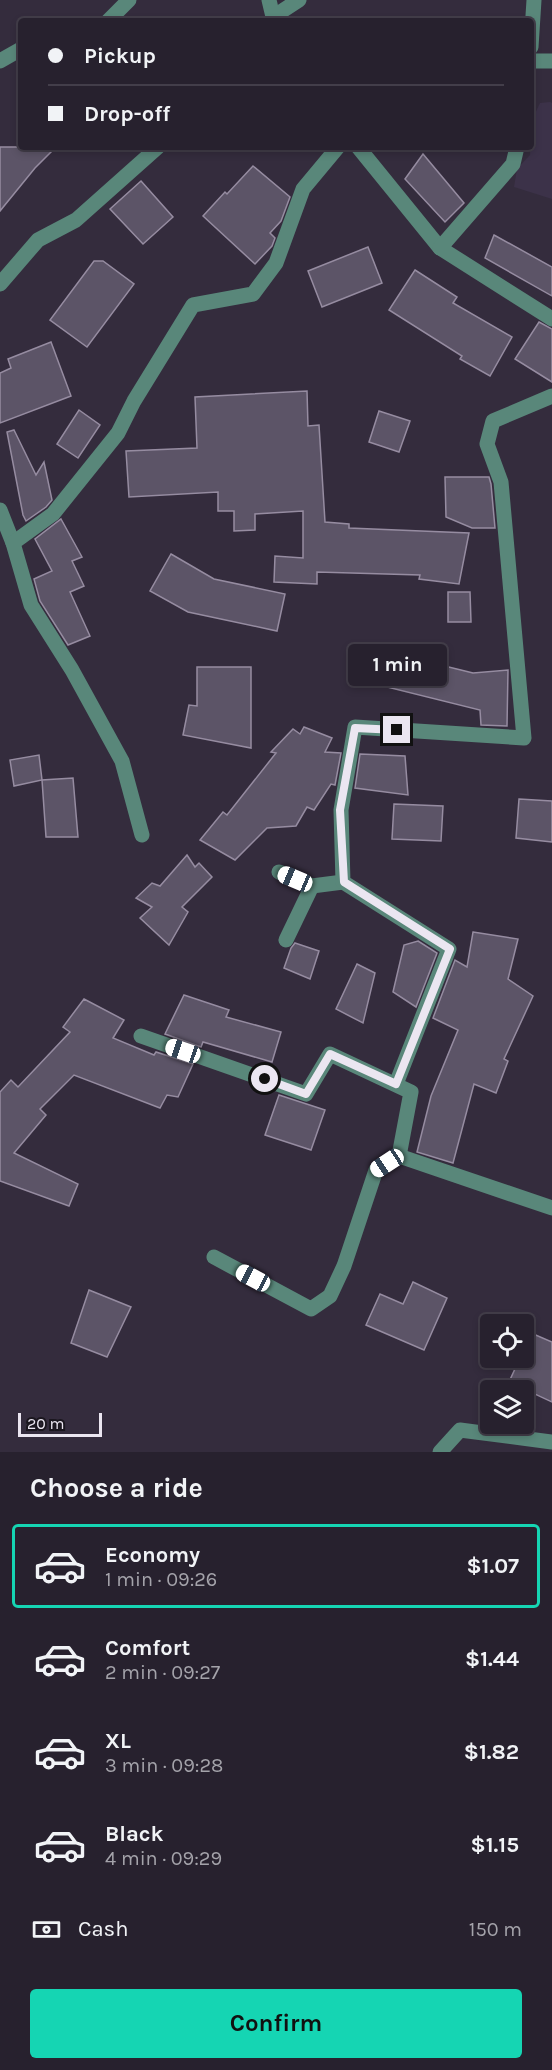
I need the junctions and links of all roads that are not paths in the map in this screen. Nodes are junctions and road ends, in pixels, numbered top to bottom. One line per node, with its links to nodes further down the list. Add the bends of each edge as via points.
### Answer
1 (129, 0): 5 (street)
2 (269, 0): 6 (street)
3 (299, 0): 7 (street)
4 (534, 0): 8 (street)
5 (111, 18)
6 (274, 18)
7 (275, 18)
8 (533, 18)
9 (18, 52): 10 (street)
10 (0, 61)
11 (534, 61): 12 (street)
12 (552, 61)
13 (155, 150): 18 (street, via 76,220 38,240)
14 (336, 150): 22 (street, via 303,189 276,263 254,294 193,305 118,433 53,514)
15 (360, 150): 17 (street)
16 (516, 150): 17 (street, via 513,164)
17 (440, 248): 19 (street)
18 (0, 284)
19 (552, 319)
20 (552, 396): 25 (street, via 493,421 487,444 501,482 524,738 355,728 340,810)
21 (0, 510): 22 (street)
22 (13, 543): 23 (street, via 31,605 122,761)
23 (142, 835)
24 (279, 872): 26 (street)
25 (344, 882): 26 (street); 29 (street, via 450,949)
26 (312, 886): 27 (street)
27 (286, 940)
28 (141, 1036): 29 (street, via 306,1094 330,1054)
29 (396, 1084): 30 (street, via 411,1092)
30 (399, 1156): 31 (street); 32 (street, via 376,1170 330,1296 311,1309)
31 (552, 1208)
32 (214, 1257)
33 (552, 1442): 34 (street, via 460,1430)
34 (440, 1452)

